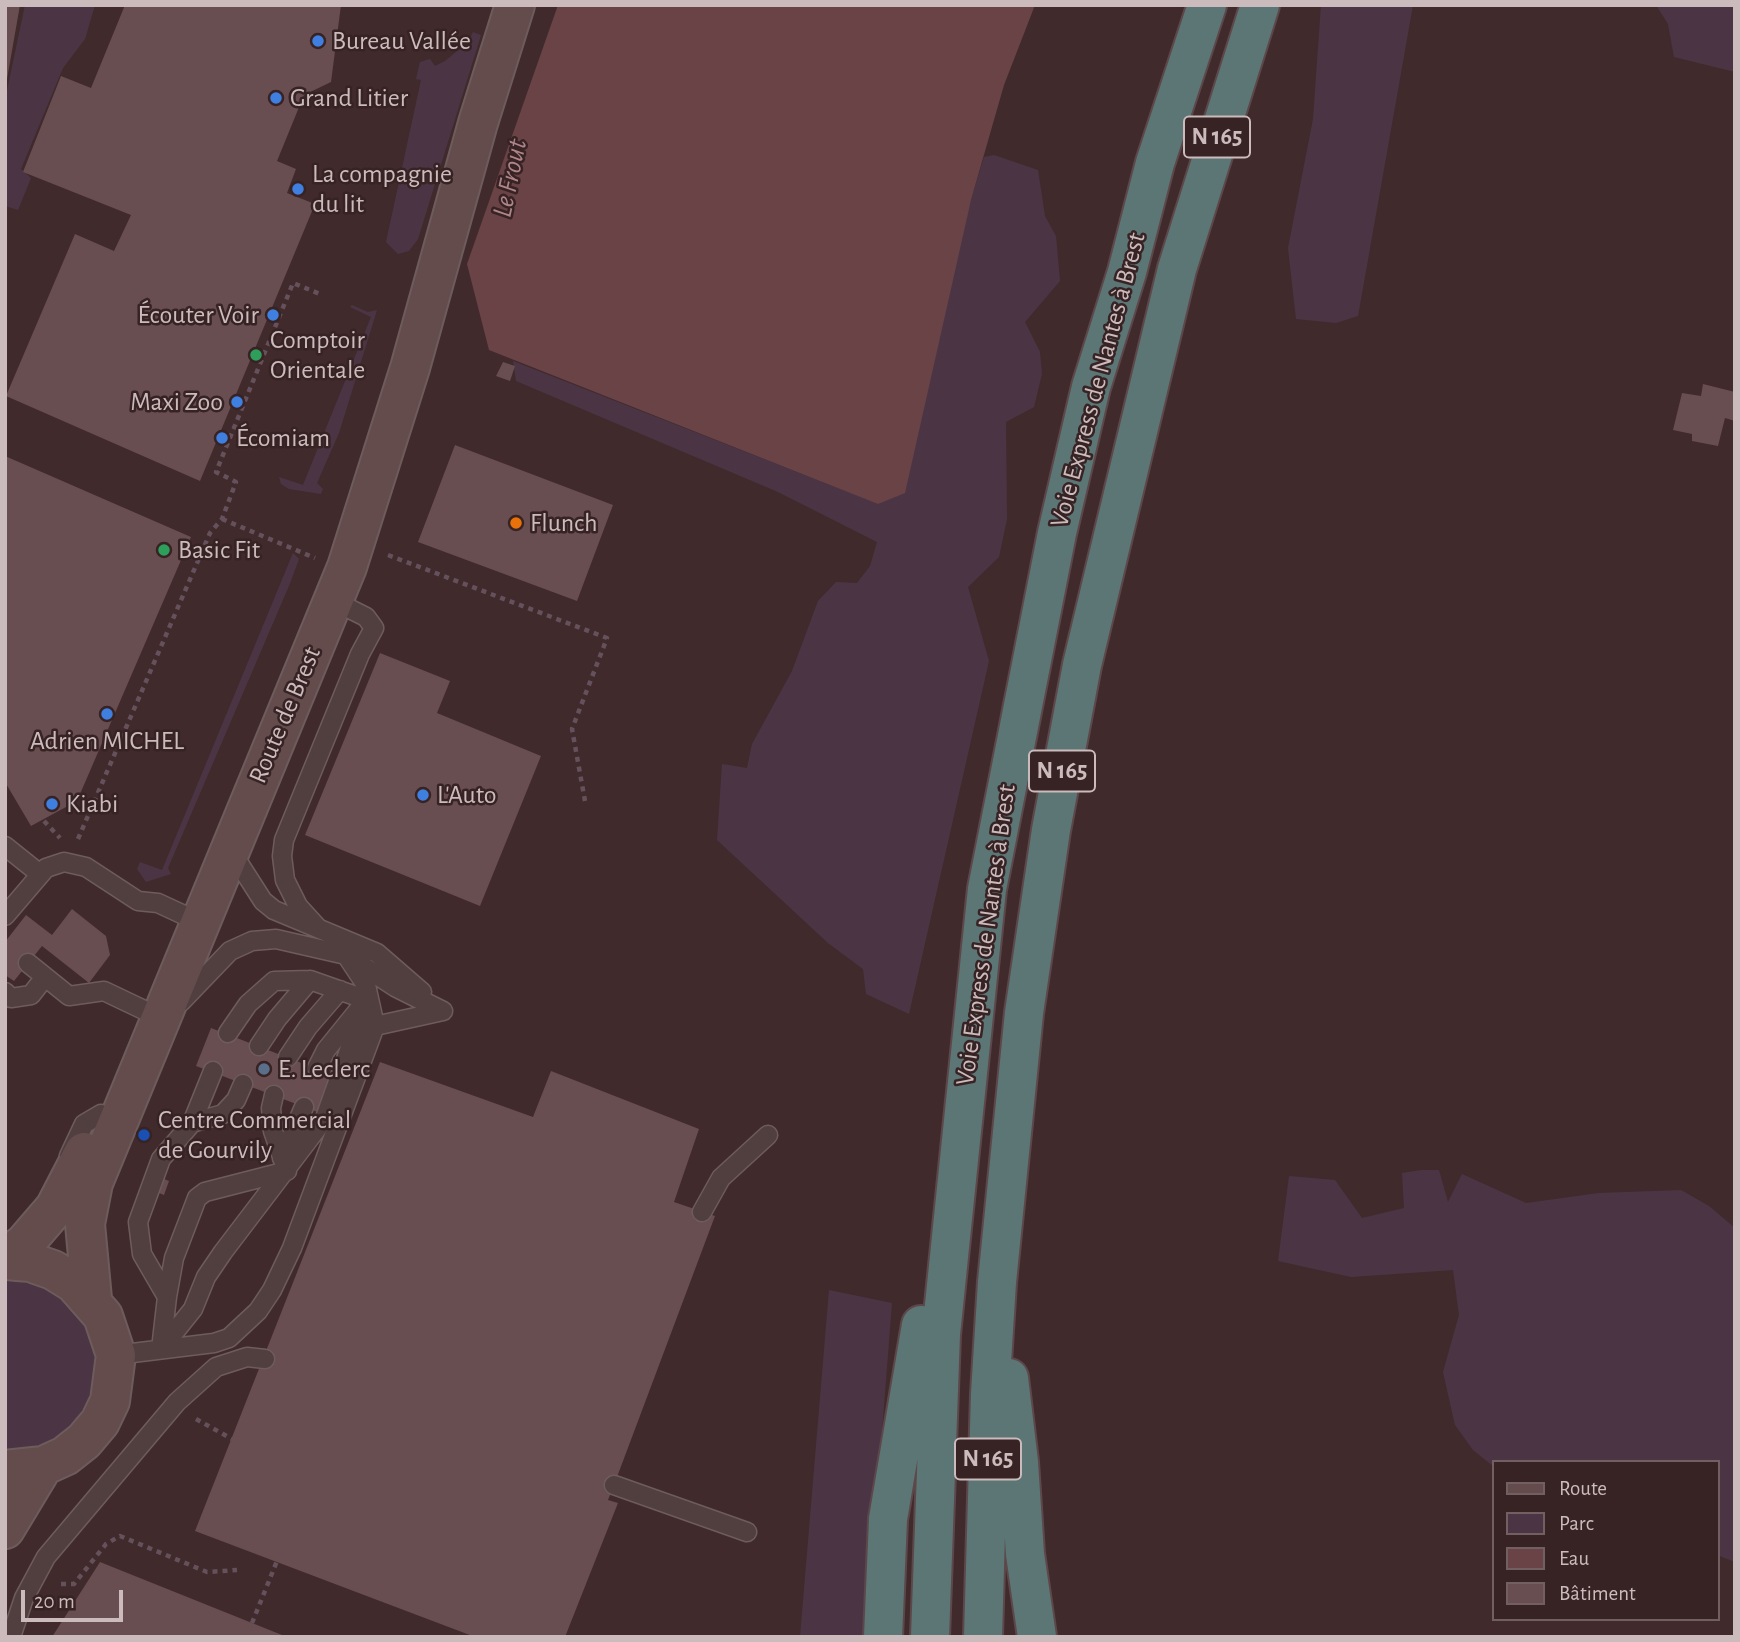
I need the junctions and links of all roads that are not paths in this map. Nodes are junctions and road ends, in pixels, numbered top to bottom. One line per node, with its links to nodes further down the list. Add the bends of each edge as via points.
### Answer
1 (514, 5): 4 (main road, Route de Brest, via 478,123 419,284)
2 (1207, 5): 16 (highway, Voie Express de Nantes à Brest / N 165, via 1155,163 1091,387 1015,740)
3 (1260, 5): 37 (highway, Voie Express de Nantes à Brest / N 165, via 1177,270 1082,665 1024,1013)
4 (341, 552): 5 (main road, Route de Brest); 10 (main road, Route de Brest)
5 (334, 601): 7 (main road, Route de Brest); 11 (lane, via 366,617 373,628 284,840 285,880 298,906)
6 (5, 846): 8 (lane)
7 (229, 848): 10 (main road, Route de Brest); 11 (lane, via 263,901)
8 (40, 874): 9 (lane); 10 (lane, via 55,863 76,863 138,901 158,903)
9 (5, 916)
10 (192, 919): 23 (main road, Route de Brest)
11 (318, 928): 20 (lane, via 377,953)
12 (346, 955): 19 (lane, via 366,985); 20 (lane); 23 (lane, via 276,939 240,946 220,959)
13 (29, 963): 14 (lane)
14 (45, 977): 18 (lane, via 31,995 11,998); 23 (lane, via 69,996 104,991)
15 (310, 980): 17 (lane); 22 (lane, via 274,981 248,1004); 24 (lane)
16 (975, 980): 49 (highway, via 888,1519); 50 (highway, Voie Express de Nantes à Brest / N 165, via 941,1334)
17 (340, 990): 19 (lane); 25 (lane)
18 (5, 992)
19 (367, 1000): 21 (lane); 26 (lane); 33 (lane, via 325,1118)
20 (443, 1011): 21 (lane)
21 (375, 1026): 40 (lane, via 272,1290 258,1311 229,1338)
22 (228, 1033)
23 (147, 1035): 34 (main road, Route de Brest, via 103,1154); 34 (main road, Route de Brest, via 101,1114)
24 (259, 1046)
25 (288, 1057)
26 (317, 1068)
27 (213, 1071): 31 (lane)
28 (243, 1083): 31 (lane, via 231,1108)
29 (274, 1095): 33 (lane, via 273,1131)
30 (304, 1107): 33 (lane)
31 (192, 1123): 38 (lane, via 164,1152 138,1222 142,1254)
32 (768, 1135): 35 (lane, via 722,1178)
33 (284, 1165): 38 (lane, via 197,1198 174,1258); 40 (lane, via 206,1277 193,1309)
34 (74, 1210): 36 (main road, Route de Brest, via 42,1225); 39 (main road, Route de Brest)
35 (702, 1212)
36 (5, 1259): 39 (main road, via 53,1270)
37 (997, 1282): 51 (highway, Voie Express de Nantes à Brest / N 165); 52 (highway)
38 (167, 1297): 40 (lane)
39 (92, 1300): 41 (main road)
40 (162, 1349): 41 (lane)
41 (116, 1354): 43 (main road, via 110,1401 100,1422 65,1456)
42 (265, 1359): 48 (lane, via 232,1360 198,1381 37,1571)
43 (43, 1466): 44 (main road); 46 (main road)
44 (5, 1470)
45 (614, 1485): 47 (lane)
46 (5, 1529)
47 (747, 1532)
48 (10, 1637)
49 (883, 1637)
50 (930, 1637)
51 (983, 1637)
52 (1037, 1637)

